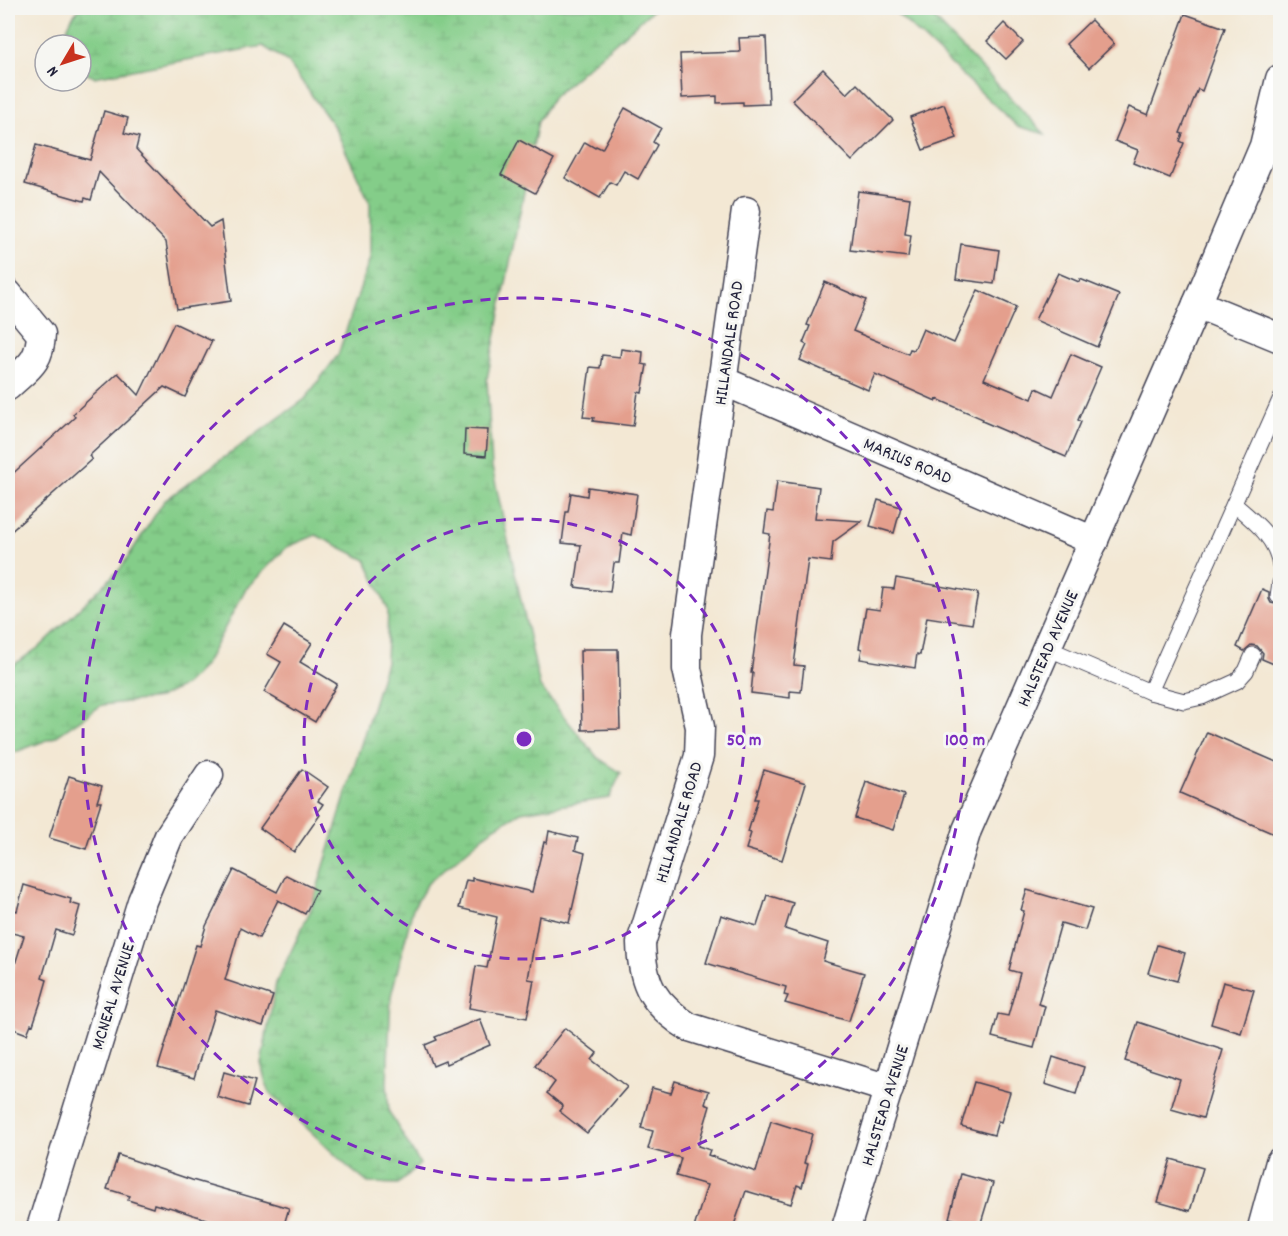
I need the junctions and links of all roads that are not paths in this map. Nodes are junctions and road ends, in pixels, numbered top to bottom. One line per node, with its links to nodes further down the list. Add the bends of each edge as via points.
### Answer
1 (1280, 88): 4 (street, HALSTEAD AVENUE, via 1263,146)
2 (746, 211): 6 (street, HILLANDALE ROAD)
3 (8, 294): 7 (street, via 40,334 40,351)
4 (1197, 304): 5 (street); 10 (street, HALSTEAD AVENUE)
5 (1281, 338)
6 (723, 381): 10 (street, MARIUS ROAD); 16 (street, HILLANDALE ROAD, via 687,634 687,669 699,727 699,756 642,943 647,985 669,1015 689,1027)
7 (8, 386)
8 (1281, 400): 9 (lane)
9 (1234, 504): 11 (lane, via 1264,531); 14 (lane)
10 (1094, 541): 12 (street, HALSTEAD AVENUE)
11 (1281, 565)
12 (1047, 648): 14 (lane); 16 (street, HALSTEAD AVENUE, via 967,830)
13 (1253, 655): 14 (lane, via 1237,681 1202,697 1184,701)
14 (1150, 692)
15 (209, 775): 18 (street, MCNEAL AVENUE, via 169,836 142,901)
16 (889, 1089): 19 (street, HALSTEAD AVENUE)
17 (1281, 1162): 20 (street)
18 (41, 1228)
19 (846, 1228)
20 (1262, 1228)

